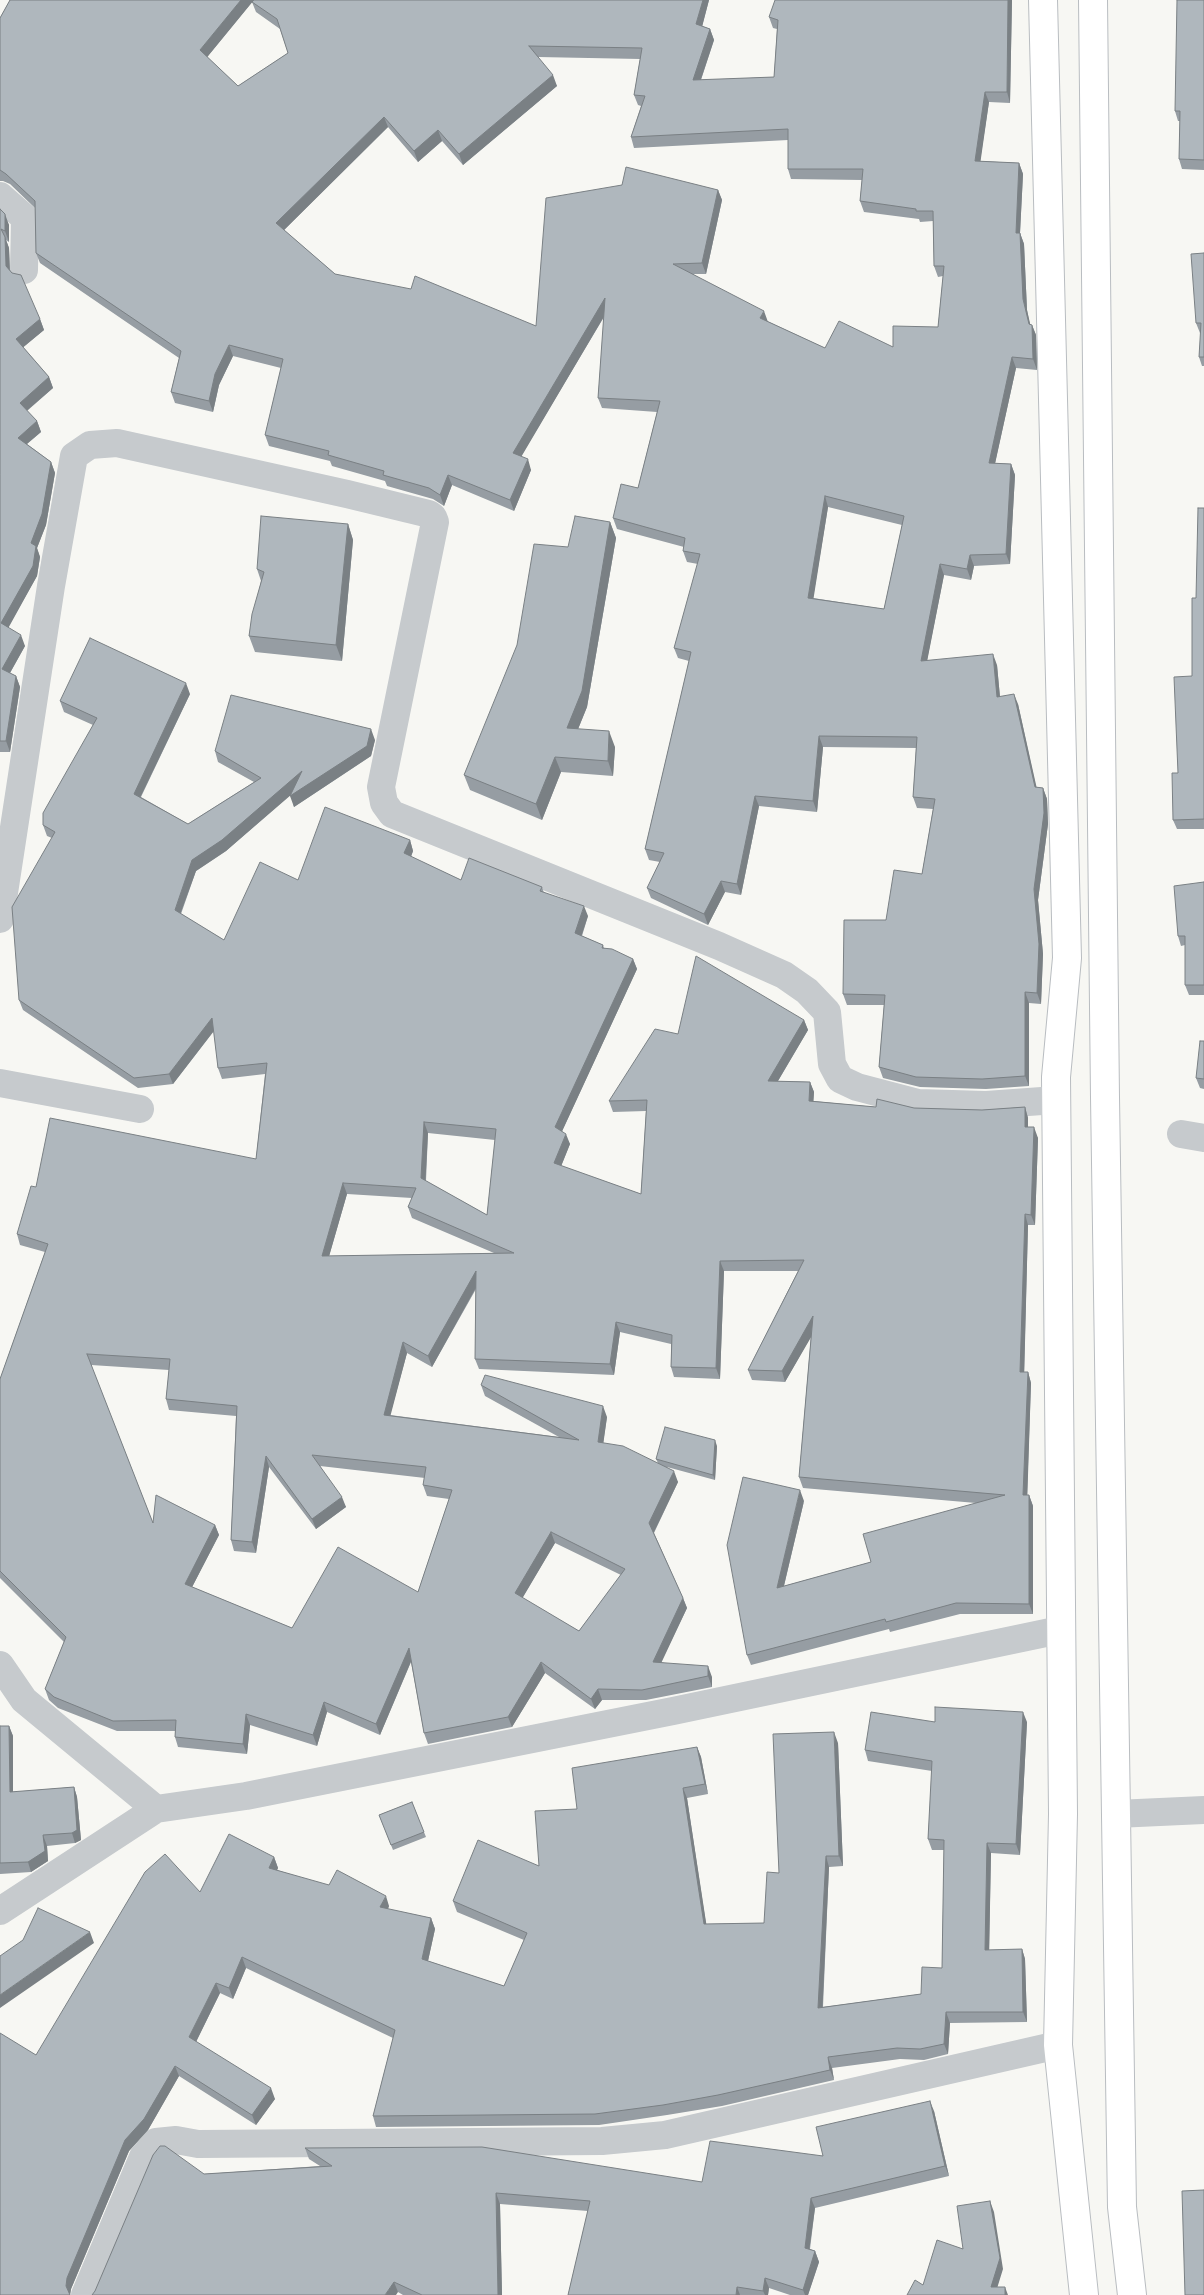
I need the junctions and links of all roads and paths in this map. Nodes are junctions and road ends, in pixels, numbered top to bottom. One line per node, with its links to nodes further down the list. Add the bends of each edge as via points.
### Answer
1 (1043, 0): 7 (main road, via 1067,958)
2 (1094, 0): 13 (main road, via 1104,1057)
3 (0, 196): 4 (street, via 25,218)
4 (24, 270)
5 (0, 919): 7 (street, via 50,586 74,456 90,445 117,443 346,494 433,517 435,522 381,787 384,803 392,814 784,975 807,991 827,1012 832,1064 840,1079 858,1087 918,1103 986,1105)
6 (0, 1083): 8 (street)
7 (1056, 1100): 9 (main road)
8 (140, 1109)
9 (1060, 1630): 11 (street, via 596,1727 246,1796); 15 (main road, via 1063,1814)
10 (0, 1665): 11 (street, via 24,1700)
11 (156, 1809): 14 (street)
12 (1204, 1810): 13 (street)
13 (1116, 1814): 18 (main road, via 1122,2207)
14 (0, 1911)
15 (1058, 2045): 16 (street, via 665,2135 602,2141 156,2142 142,2157); 17 (main road)
16 (85, 2295)
17 (1084, 2295)
18 (1132, 2295)

